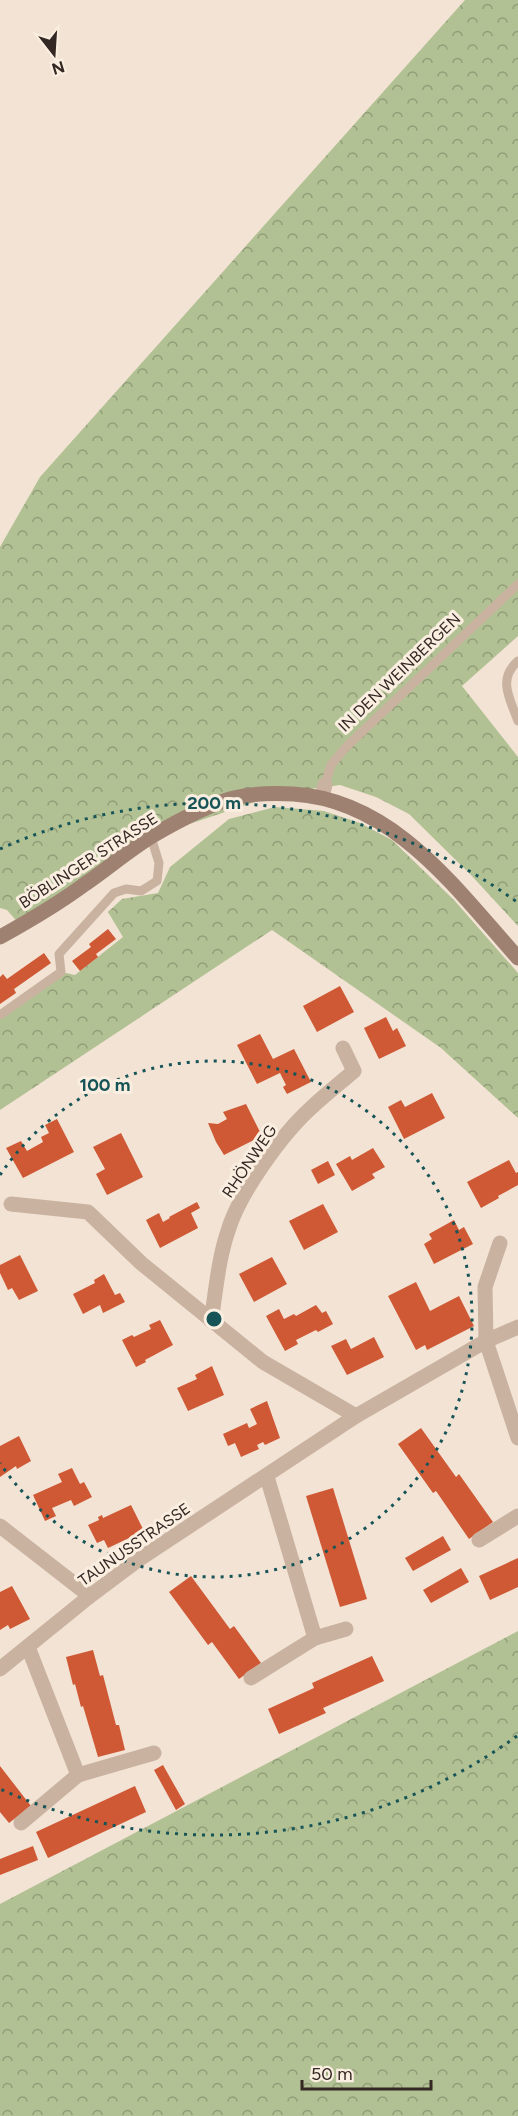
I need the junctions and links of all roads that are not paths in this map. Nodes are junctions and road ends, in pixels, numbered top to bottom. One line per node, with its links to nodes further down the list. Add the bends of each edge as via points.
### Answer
1 (518, 584): 4 (lane, IN DEN WEINBERGEN, via 345,748 331,765)
2 (518, 661): 3 (lane, via 510,668 505,688)
3 (518, 722)
4 (328, 795): 5 (main road, BÖBLINGER STRASSE, via 245,795 213,805); 7 (main road, BÖBLINGER STRASSE, via 393,830 415,848)
5 (151, 837): 6 (main road, BÖBLINGER STRASSE); 8 (lane, via 159,863 157,881 141,891 126,889 114,893 59,954 61,972)
6 (0, 937)
7 (518, 958)
8 (0, 1015)
9 (344, 1048): 12 (street, RHÖNWEG, via 354,1071 310,1108 242,1198 219,1264)
10 (11, 1204): 12 (street, via 88,1212 141,1263)
11 (500, 1243): 14 (street, via 485,1287)
12 (211, 1321): 15 (street, via 263,1362)
13 (518, 1327): 14 (street, TAUNUSSTRASSE)
14 (486, 1341): 15 (street, TAUNUSSTRASSE); 16 (street)
15 (356, 1416): 17 (street, TAUNUSSTRASSE)
16 (518, 1438)
17 (267, 1477): 21 (street, TAUNUSSTRASSE, via 138,1560); 23 (street)
18 (518, 1516): 20 (street)
19 (0, 1526): 21 (street)
20 (479, 1540)
21 (90, 1596): 24 (street, TAUNUSSTRASSE)
22 (346, 1629): 23 (street)
23 (315, 1638): 26 (street)
24 (28, 1647): 25 (street, TAUNUSSTRASSE); 28 (street)
25 (0, 1670)
26 (251, 1678)
27 (154, 1753): 28 (street)
28 (78, 1775): 29 (street)
29 (21, 1823)

